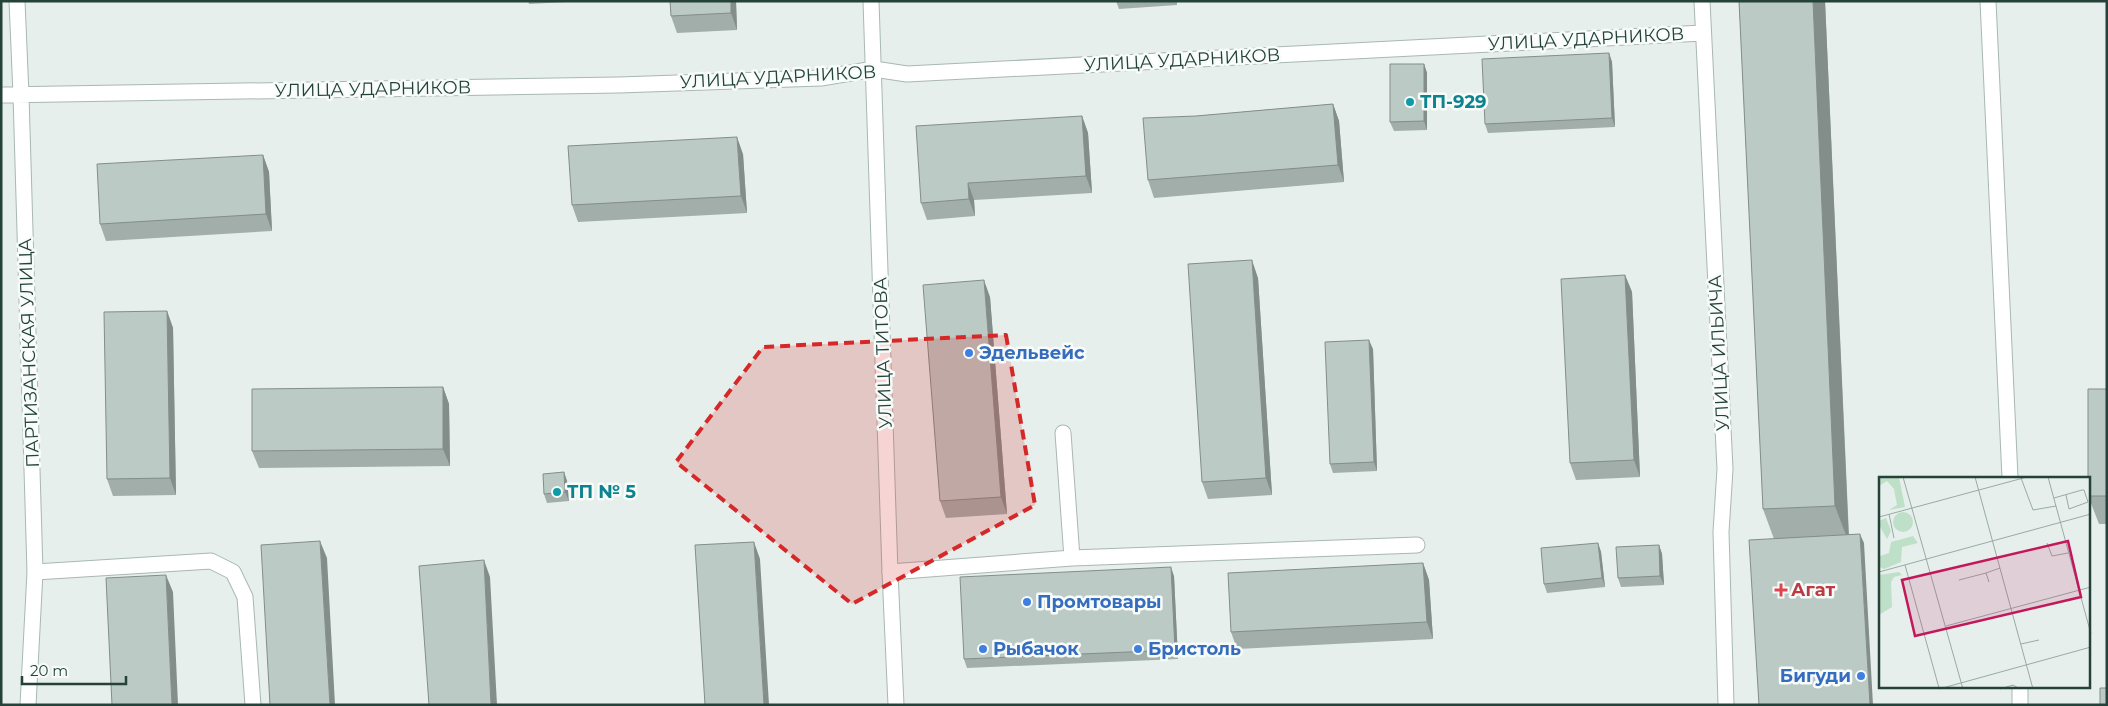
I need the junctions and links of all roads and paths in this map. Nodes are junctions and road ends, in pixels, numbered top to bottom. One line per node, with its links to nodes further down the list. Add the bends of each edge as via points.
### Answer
1 (17, 1): 8 (street, ПАРТИЗАНСКАЯ УЛИЦА)
2 (871, 1): 6 (street, УЛИЦА ТИТОВА)
3 (1702, 1): 5 (street, УЛИЦА ИЛЬИЧА)
4 (1988, 1): 10 (street)
5 (1703, 33): 6 (street, УЛИЦА УДАРНИКОВ, via 907,74); 19 (street, УЛИЦА ИЛЬИЧА, via 1725,470 1721,532)
6 (874, 69): 8 (street, УЛИЦА УДАРНИКОВ, via 821,78 619,85); 14 (street, УЛИЦА ТИТОВА)
7 (1, 95): 8 (street, УЛИЦА УДАРНИКОВ)
8 (22, 95): 13 (street, ПАРТИЗАНСКАЯ УЛИЦА)
9 (1063, 433): 12 (street)
10 (2010, 477)
11 (1417, 545): 12 (street)
12 (1072, 558): 14 (street)
13 (35, 572): 16 (street, ПАРТИЗАНСКАЯ УЛИЦА); 17 (street, via 210,561 233,572 245,596)
14 (890, 572): 18 (street, УЛИЦА ТИТОВА)
15 (2020, 688): 20 (street)
16 (28, 705)
17 (253, 705)
18 (896, 705)
19 (1726, 705)
20 (2020, 705)

